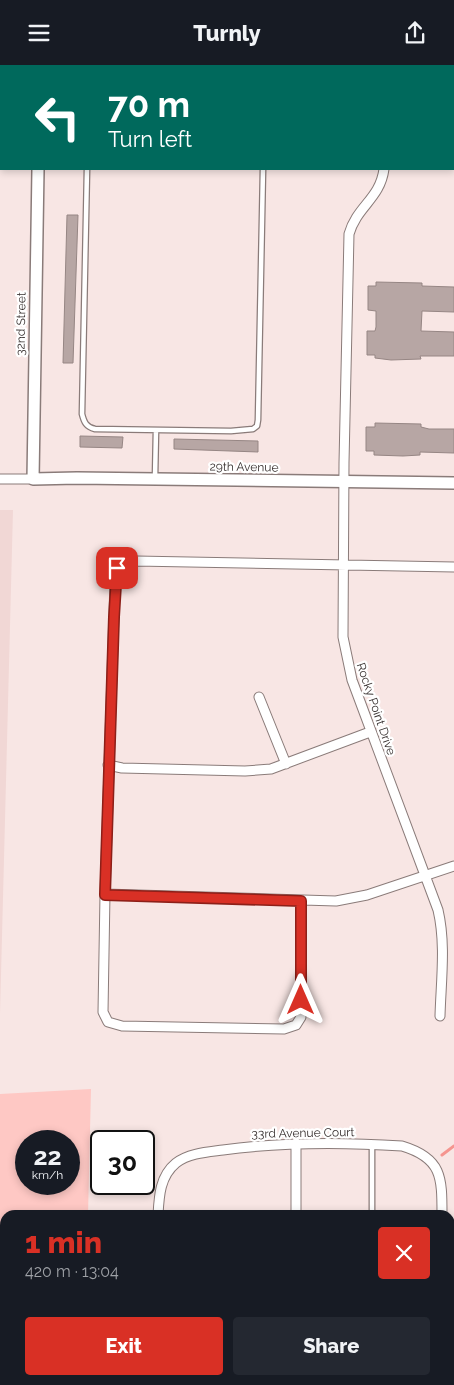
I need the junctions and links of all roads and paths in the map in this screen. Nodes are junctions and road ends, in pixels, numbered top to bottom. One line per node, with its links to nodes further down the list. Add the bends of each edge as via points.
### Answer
1 (38, 170): 7 (street, 32nd Street)
2 (86, 170): 5 (lane, via 84,422 95,429)
3 (263, 170): 5 (lane, via 257,426 246,431)
4 (384, 170): 9 (street, Rocky Point Drive, via 378,191 357,214 349,234)
5 (156, 430): 8 (lane)
6 (0, 479): 7 (street)
7 (32, 479): 8 (street, 29th Avenue)
8 (155, 479): 9 (street, 29th Avenue)
9 (344, 482): 10 (street, 29th Avenue); 11 (street, Rocky Point Drive)
10 (454, 483)
11 (343, 565): 12 (street); 14 (street, Rocky Point Drive, via 346,660); 16 (street, via 136,561 117,568)
12 (454, 567)
13 (259, 697): 15 (street)
14 (370, 732): 15 (street); 18 (street, Rocky Point Drive)
15 (286, 764): 16 (street, via 245,771)
16 (108, 765): 19 (street)
17 (454, 866): 18 (street)
18 (424, 877): 20 (street, via 367,895 336,901); 21 (street, Rocky Point Drive, via 442,927)
19 (105, 895): 20 (street); 20 (street, via 103,1012 108,1022 122,1026 284,1029 296,1025 301,1017)
20 (301, 901)
21 (440, 1016)
22 (296, 1143): 23 (street, 33rd Avenue Court); 24 (street, 33rd Avenue Court, via 263,1144 204,1153 177,1162 159,1192); 25 (street)
23 (372, 1144): 26 (lane); 27 (street, 33rd Avenue Court, via 402,1145 427,1156 442,1185)
24 (158, 1210)
25 (296, 1210)
26 (372, 1210)
27 (442, 1210)

